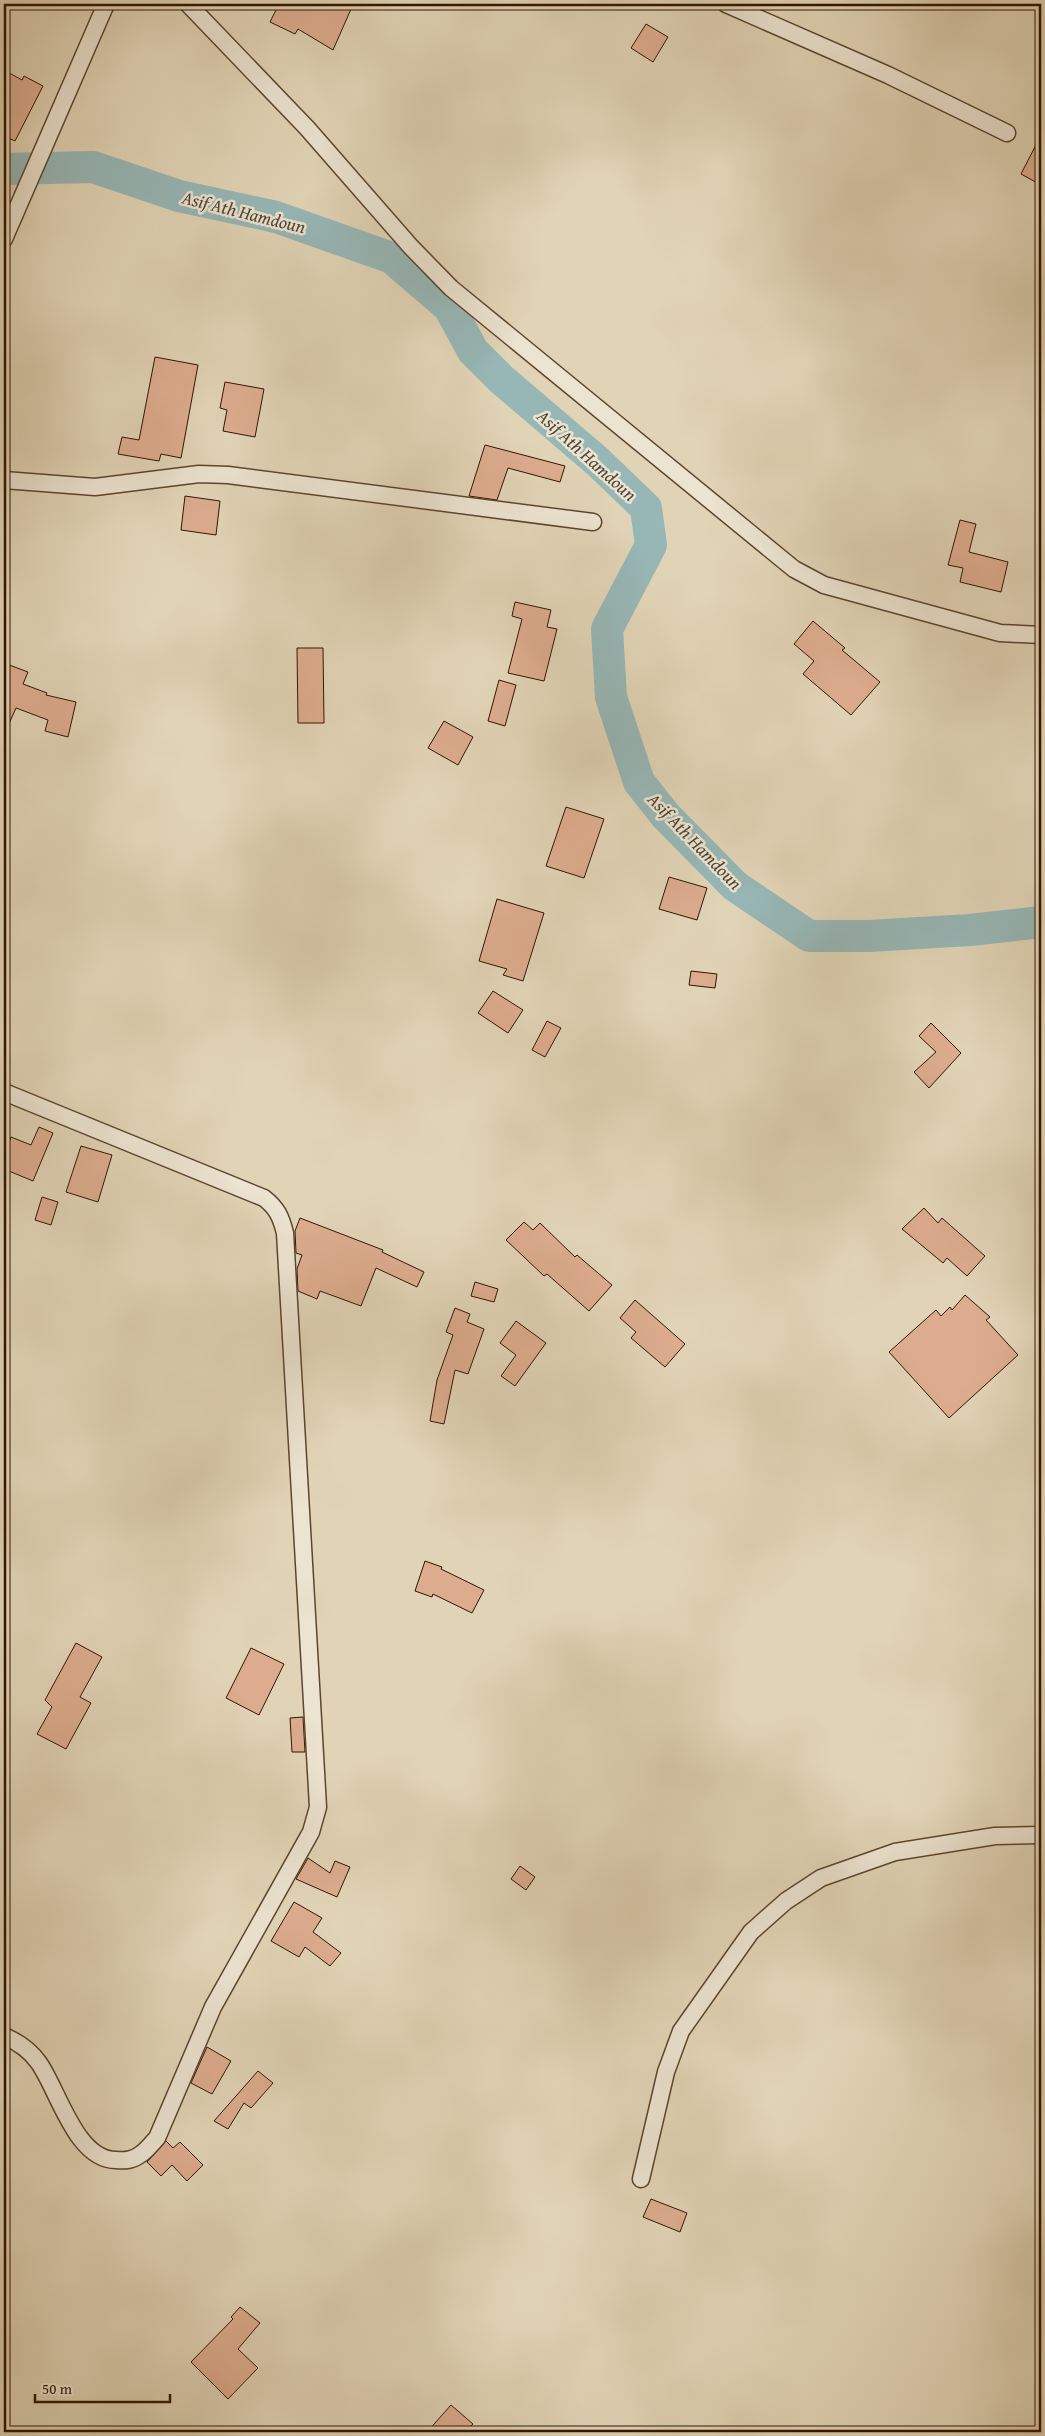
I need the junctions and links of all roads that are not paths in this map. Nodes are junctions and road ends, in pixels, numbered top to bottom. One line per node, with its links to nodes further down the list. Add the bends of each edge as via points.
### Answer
1 (106, 4): 5 (street)
2 (188, 4): 8 (street, via 307,128 451,288 794,569 824,585 1000,634)
3 (726, 4): 4 (street, via 888,75)
4 (1007, 133)
5 (4, 239)
6 (4, 480): 7 (street, via 95,487 198,474 228,476)
7 (593, 522)
8 (1041, 635)
9 (4, 1092): 11 (street, via 264,1198 276,1207 282,1219 286,1243 318,1807 311,1832 213,2007 157,2138 141,2154 129,2160 110,2160 98,2157 85,2146 39,2063 20,2043)
10 (1041, 1835): 12 (street, via 996,1836 895,1852 821,1878 786,1901 751,1932 681,2031 666,2072)
11 (4, 2036)
12 (641, 2179)

